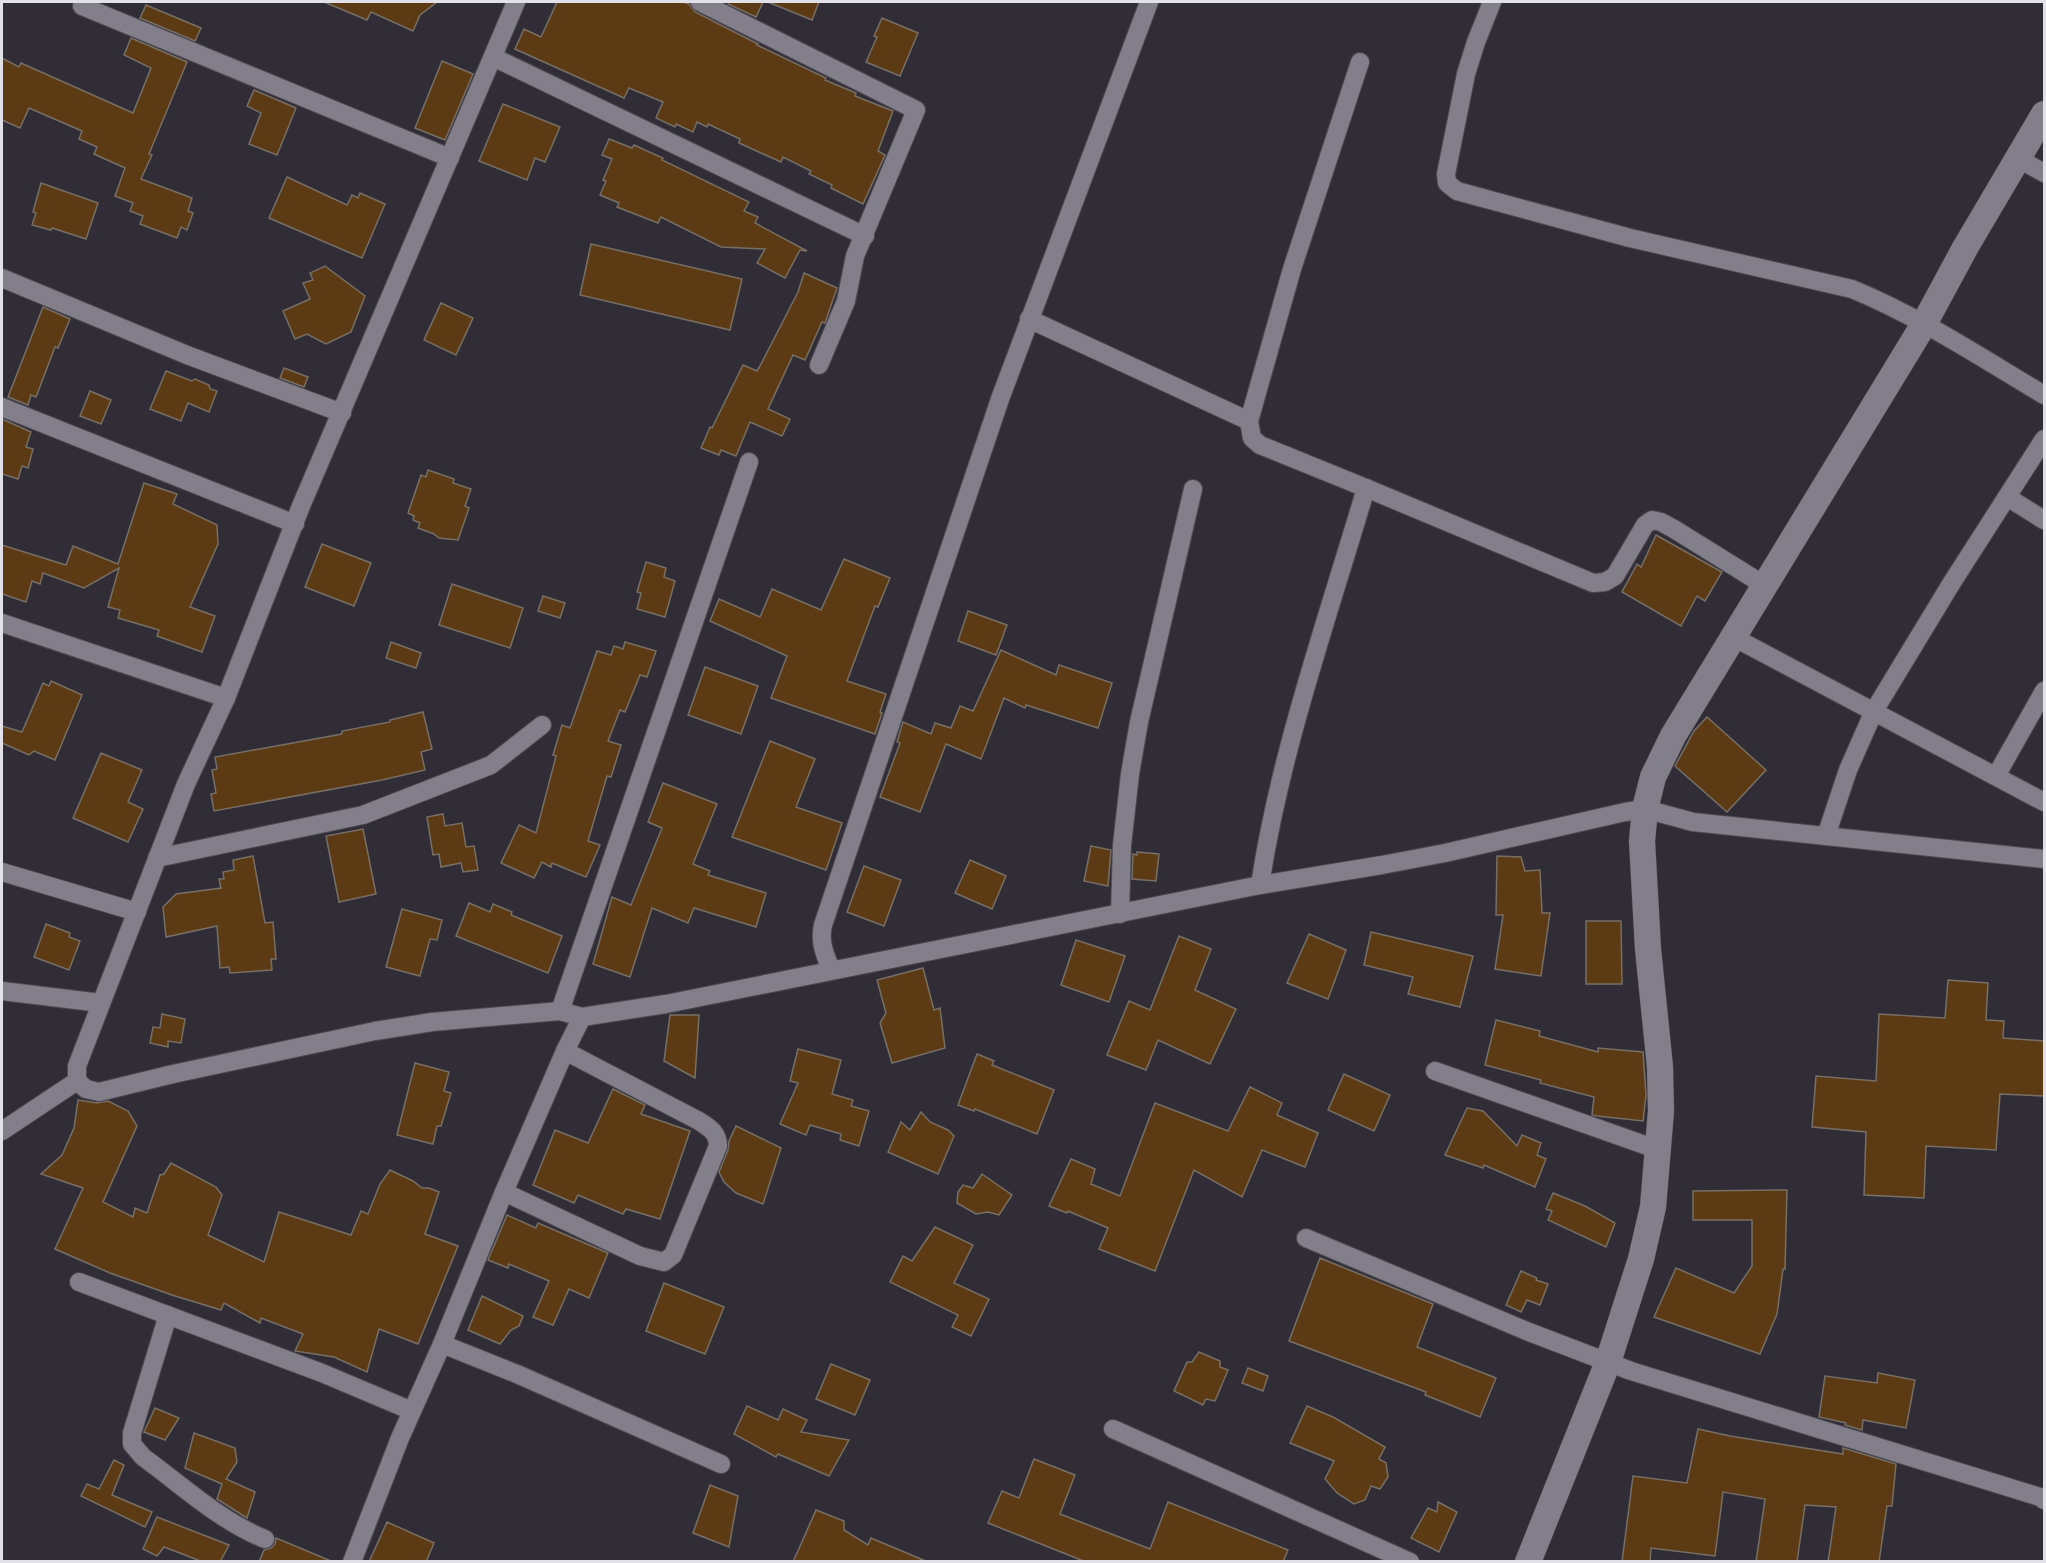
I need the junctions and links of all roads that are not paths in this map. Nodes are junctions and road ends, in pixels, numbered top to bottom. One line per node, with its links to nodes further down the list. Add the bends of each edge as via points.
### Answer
1 (84, 2): 9 (street, via 82,6)
2 (516, 2): 6 (street)
3 (700, 2): 12 (street, via 916,110)
4 (1149, 2): 14 (street)
5 (1492, 2): 15 (street, via 1466,74 1446,174 1447,183 1457,191 1630,238 1852,289)
6 (493, 57): 9 (street); 12 (street)
7 (1360, 62): 20 (street, via 1292,269)
8 (2044, 114): 10 (main road)
9 (450, 158): 19 (street)
10 (2019, 159): 11 (street); 15 (main road)
11 (2044, 173)
12 (865, 236): 16 (street, via 855,256 846,301)
13 (2, 278): 19 (street, via 187,355)
14 (1029, 319): 20 (street); 45 (street, via 823,925 820,938)
15 (1923, 324): 17 (street); 28 (main road)
16 (819, 365)
17 (2044, 395)
18 (2, 406): 27 (street)
19 (342, 413): 27 (street)
20 (1249, 421): 23 (street, via 1252,438 1260,444)
21 (2044, 439): 25 (street)
22 (749, 462): 48 (street)
23 (1366, 488): 28 (street, via 1593,583 1615,576 1645,525 1652,520 1674,529); 42 (street, via 1295,727)
24 (1193, 489): 44 (street, via 1139,722 1122,845)
25 (2007, 497): 26 (street); 33 (street)
26 (2044, 520)
27 (295, 524): 32 (street)
28 (1764, 585): 30 (main road)
29 (2, 623): 32 (street)
30 (1733, 637): 33 (street); 37 (main road, via 1662,756)
31 (2044, 692): 35 (street)
32 (226, 698): 39 (street)
33 (1874, 711): 35 (street); 38 (street, via 1848,770)
34 (542, 725): 39 (street, via 492,765 363,815)
35 (1996, 776): 36 (street)
36 (2044, 802)
37 (1645, 809): 38 (street, via 1693,822); 42 (street, via 1413,859); 54 (main road, via 1645,904 1660,1067)
38 (1826, 836): 40 (street)
39 (157, 858): 43 (street)
40 (2044, 859)
41 (2, 872): 43 (street)
42 (1260, 885): 44 (street)
43 (137, 912): 47 (street)
44 (1120, 914): 45 (street)
45 (831, 970): 49 (street)
46 (2, 991): 47 (street)
47 (101, 1003): 52 (street, via 77,1065)
48 (560, 1011): 49 (street); 52 (street, via 375,1030 99,1092 86,1089)
49 (582, 1017): 50 (street)
50 (565, 1051): 55 (street); 55 (street, via 699,1121 718,1138 673,1255 664,1262 640,1256)
51 (1435, 1071): 54 (street)
52 (77, 1081): 53 (street)
53 (2, 1131)
54 (1659, 1150): 60 (main road, via 1648,1235)
55 (504, 1192): 59 (street)
56 (1306, 1238): 60 (street)
57 (79, 1282): 58 (street)
58 (168, 1315): 61 (street); 65 (street, via 132,1444 143,1457 223,1518)
59 (442, 1344): 61 (street); 63 (street)
60 (1608, 1362): 64 (street); 68 (main road)
61 (412, 1411): 66 (street)
62 (1113, 1429): 67 (street)
63 (721, 1464)
64 (2044, 1500)
65 (265, 1539)
66 (352, 1562)
67 (1410, 1562)
68 (1528, 1562)

